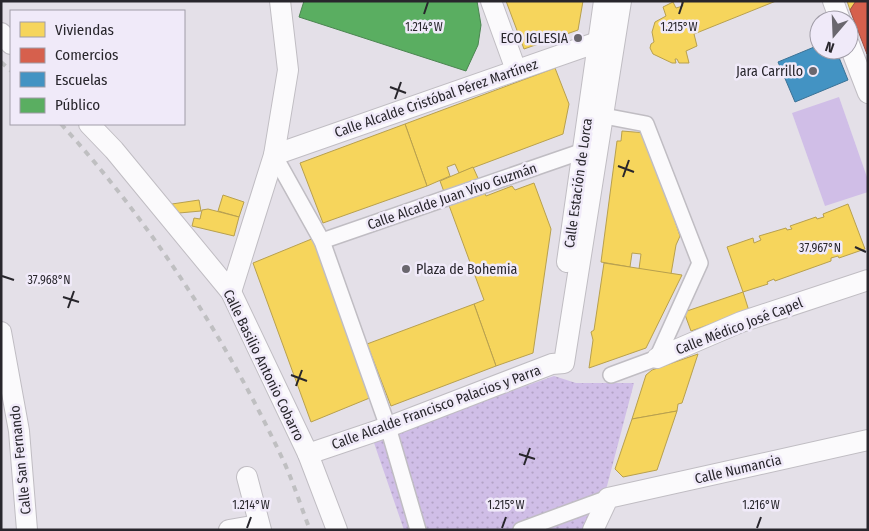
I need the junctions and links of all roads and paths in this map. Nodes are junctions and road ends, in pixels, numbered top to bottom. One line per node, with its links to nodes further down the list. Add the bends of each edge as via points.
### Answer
1 (280, 1): 14 (street, via 288,70)
2 (491, 1): 9 (street)
3 (604, 1): 6 (street, Calle Estación de Lorca)
4 (621, 1): 11 (street, Calle Estación de Lorca)
5 (1, 33): 7 (street)
6 (598, 42): 9 (street, Calle Alcalde Cristóbal Pérez Martínez); 13 (street, Calle Estación de Lorca)
7 (10, 43)
8 (856, 60): 10 (street)
9 (516, 70): 14 (street, Calle Alcalde Cristóbal Pérez Martínez)
10 (867, 87)
11 (604, 116): 19 (street, via 646,124 700,263); 20 (street, Calle Estación de Lorca)
12 (90, 125): 17 (street, Calle Basilio Antonio Cobarro)
13 (583, 151): 15 (street, Calle Alcalde Juan Vivo Guzmán); 20 (street, Calle Estación de Lorca)
14 (274, 155): 15 (street); 17 (street)
15 (322, 241): 23 (street)
16 (868, 280): 19 (street, Calle Médico José Capel, via 741,322)
17 (231, 292): 26 (street, Calle Basilio Antonio Cobarro)
18 (1, 332): 21 (street, Calle San Fernando)
19 (657, 358): 22 (street, Calle Médico José Capel)
20 (558, 364): 23 (street, Calle Alcalde Francisco Palacios y Parra)
21 (5, 368): 24 (street, Calle San Fernando)
22 (611, 375)
23 (388, 427): 26 (street, Calle Alcalde Francisco Palacios y Parra); 33 (street)
24 (10, 433): 30 (street, Calle San Fernando)
25 (868, 440): 28 (street, Calle Numancia)
26 (308, 454): 32 (street, Calle Basilio Antonio Cobarro)
27 (247, 477): 29 (street)
28 (608, 498): 34 (street); 35 (street)
29 (260, 527): 31 (street)
30 (27, 530)
31 (229, 530)
32 (337, 530)
33 (418, 530)
34 (521, 530)
35 (593, 530)

